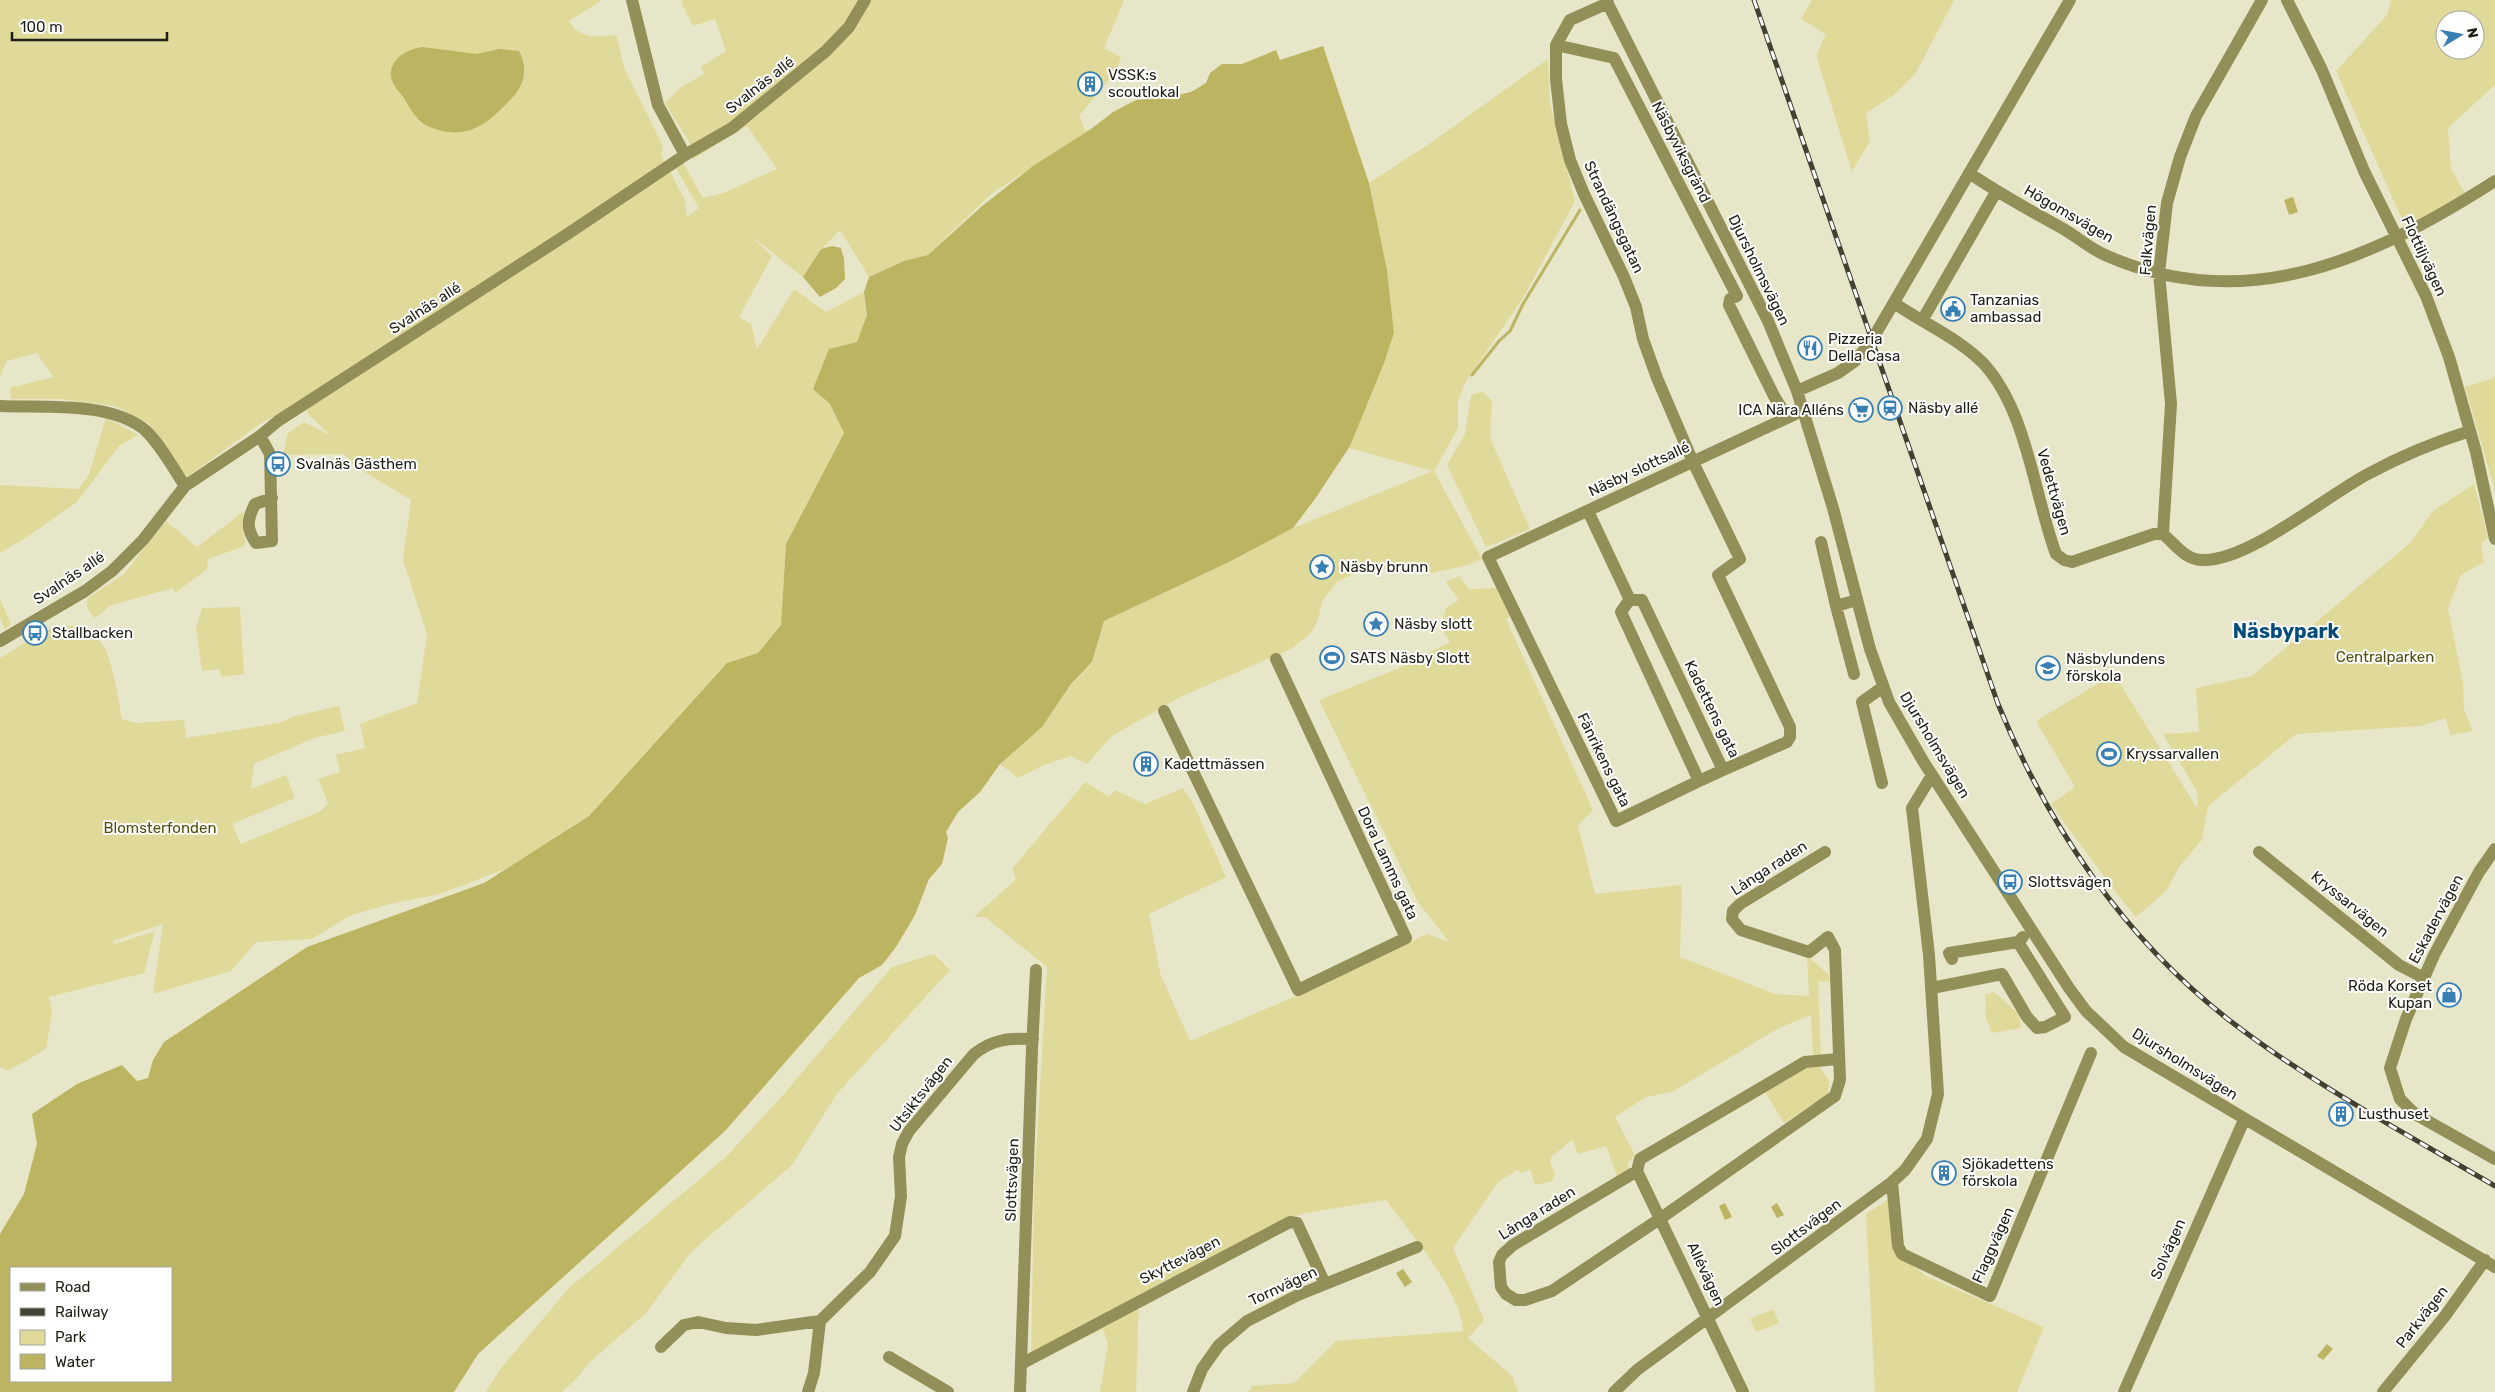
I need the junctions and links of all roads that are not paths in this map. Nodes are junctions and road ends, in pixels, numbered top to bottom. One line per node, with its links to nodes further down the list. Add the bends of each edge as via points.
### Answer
1 (632, 0): 8 (street, via 658,105)
2 (865, 0): 8 (street, Svalnäs allé, via 849,27 817,60 732,128)
3 (2070, 0): 9 (street)
4 (2262, 0): 13 (street, Falkvägen, via 2196,116 2180,157 2167,203)
5 (2288, 0): 12 (street, Flottiljvägen, via 2322,70 2364,171)
6 (1607, 1): 7 (street, Strandängsgatan, via 1570,20); 16 (street, Djursholmsvägen, via 1760,305)
7 (1556, 45): 19 (street, Näsbyviksgränd, via 1614,58 1737,296 1730,299 1729,305); 22 (street, Strandängsgatan, via 1561,124 1570,160 1624,277 1657,378)
8 (685, 155): 21 (street, Svalnäs allé, via 278,421)
9 (1969, 173): 11 (street, Högomsvägen); 14 (street)
10 (2495, 181): 12 (street, Högomsvägen)
11 (1996, 192): 13 (street, Högomsvägen, via 2070,232 2104,255); 15 (street)
12 (2398, 237): 13 (street, Högomsvägen, via 2348,260 2279,278 2239,283 2206,282); 20 (street, Flottiljvägen, via 2426,296 2449,357)
13 (2159, 274): 26 (street, Falkvägen, via 2170,404)
14 (1894, 303): 15 (street, Vedettvägen); 16 (street, via 1855,361 1838,373)
15 (1922, 319): 26 (street, Vedettvägen, via 1982,363 1996,381 2011,408 2030,462 2056,554 2072,562 2154,534)
16 (1797, 390): 18 (street, Djursholmsvägen)
17 (0, 406): 23 (street, via 93,410 127,419 145,430)
18 (1804, 410): 19 (street, Näsby slottsallé); 31 (street, Djursholmsvägen)
19 (1787, 417): 22 (street, Näsby slottsallé)
20 (2470, 432): 26 (street, via 2440,440 2368,473 2254,544 2230,555 2202,560 2192,558); 27 (street, Flottiljvägen)
21 (260, 436): 23 (street, Svalnäs allé); 24 (street, via 270,454)
22 (1693, 462): 25 (street, Näsby slottsallé); 38 (street, Kadettens gata, via 1740,559 1718,575 1790,731 1787,742)
23 (185, 486): 33 (street, Svalnäs allé, via 143,540 112,571)
24 (272, 498)
25 (1588, 511): 29 (street, Näsby slottsallé); 30 (street, Kadettens gata)
26 (2163, 534)
27 (2495, 539)
28 (1821, 542): 32 (street)
29 (1488, 558): 40 (street, Fänrikens gata, via 1616,821)
30 (1630, 599): 38 (street, Kadettens gata, via 1642,600); 40 (street, via 1621,612)
31 (1857, 600): 32 (street); 36 (street, Djursholmsvägen)
32 (1836, 606): 35 (street)
33 (0, 641)
34 (1276, 659): 37 (street, Dora Lamms gata, via 1406,938 1298,990)
35 (1854, 674)
36 (1883, 687): 39 (street, Djursholmsvägen); 41 (street, via 1862,702)
37 (1164, 711)
38 (1723, 770): 40 (street)
39 (1932, 775): 48 (street, Slottsvägen, via 1912,808); 52 (street, Djursholmsvägen, via 2086,1011 2124,1047)
40 (1699, 781)
41 (1882, 782)
42 (2495, 849): 47 (street, Eskadervägen, via 2479,872)
43 (1825, 852): 51 (street, Långa raden, via 1740,904 1733,911 1732,919 1741,930 1809,952 1828,936 1835,950)
44 (2258, 852): 47 (street, Kryssarvägen, via 2399,965)
45 (1952, 959): 48 (street, via 1949,953 2022,938 2065,1017 2037,1028 2002,974)
46 (1036, 970): 49 (street, Slottsvägen)
47 (2424, 978): 53 (street, Eskadervägen, via 2390,1068 2400,1099 2415,1114)
48 (1932, 988): 55 (street, Slottsvägen, via 1936,1108 1927,1139 1905,1170)
49 (1033, 1039): 61 (street, Utsiktsvägen, via 1004,1039 984,1046 909,1132 899,1157 901,1196 895,1236 870,1272); 64 (street, Slottsvägen)
50 (2092, 1053): 55 (street, Flaggvägen, via 1990,1296 1902,1254 1898,1246)
51 (1838, 1059): 54 (street, Långa raden, via 1805,1062 1640,1159); 56 (street, Långa raden, via 1838,1090 1829,1103)
52 (2244, 1120): 58 (street, Djursholmsvägen); 71 (street, Solvägen)
53 (2495, 1158)
54 (1637, 1171): 56 (street, Allévägen); 56 (street, Långa raden, via 1513,1245 1499,1262 1501,1287 1516,1300 1552,1291)
55 (1892, 1182): 60 (street, Slottsvägen)
56 (1661, 1218): 60 (street, Allévägen)
57 (1417, 1246): 59 (street, Tornvägen)
58 (2490, 1263): 72 (street, Parkvägen)
59 (1325, 1284): 64 (street, Skyttevägen, via 1297,1223 1290,1222); 68 (street, Tornvägen, via 1269,1309 1235,1330 1212,1355)
60 (1708, 1318): 69 (street, Slottsvägen, via 1637,1370); 70 (street, Allévägen)
61 (820, 1321): 62 (street, via 756,1330 698,1322 684,1325); 65 (street, via 814,1373)
62 (661, 1347)
63 (889, 1357): 66 (street)
64 (1021, 1364): 67 (street, Slottsvägen)
65 (808, 1392)
66 (948, 1392)
67 (1020, 1392)
68 (1193, 1392)
69 (1614, 1392)
70 (1743, 1392)
71 (2124, 1392)
72 (2383, 1392)

